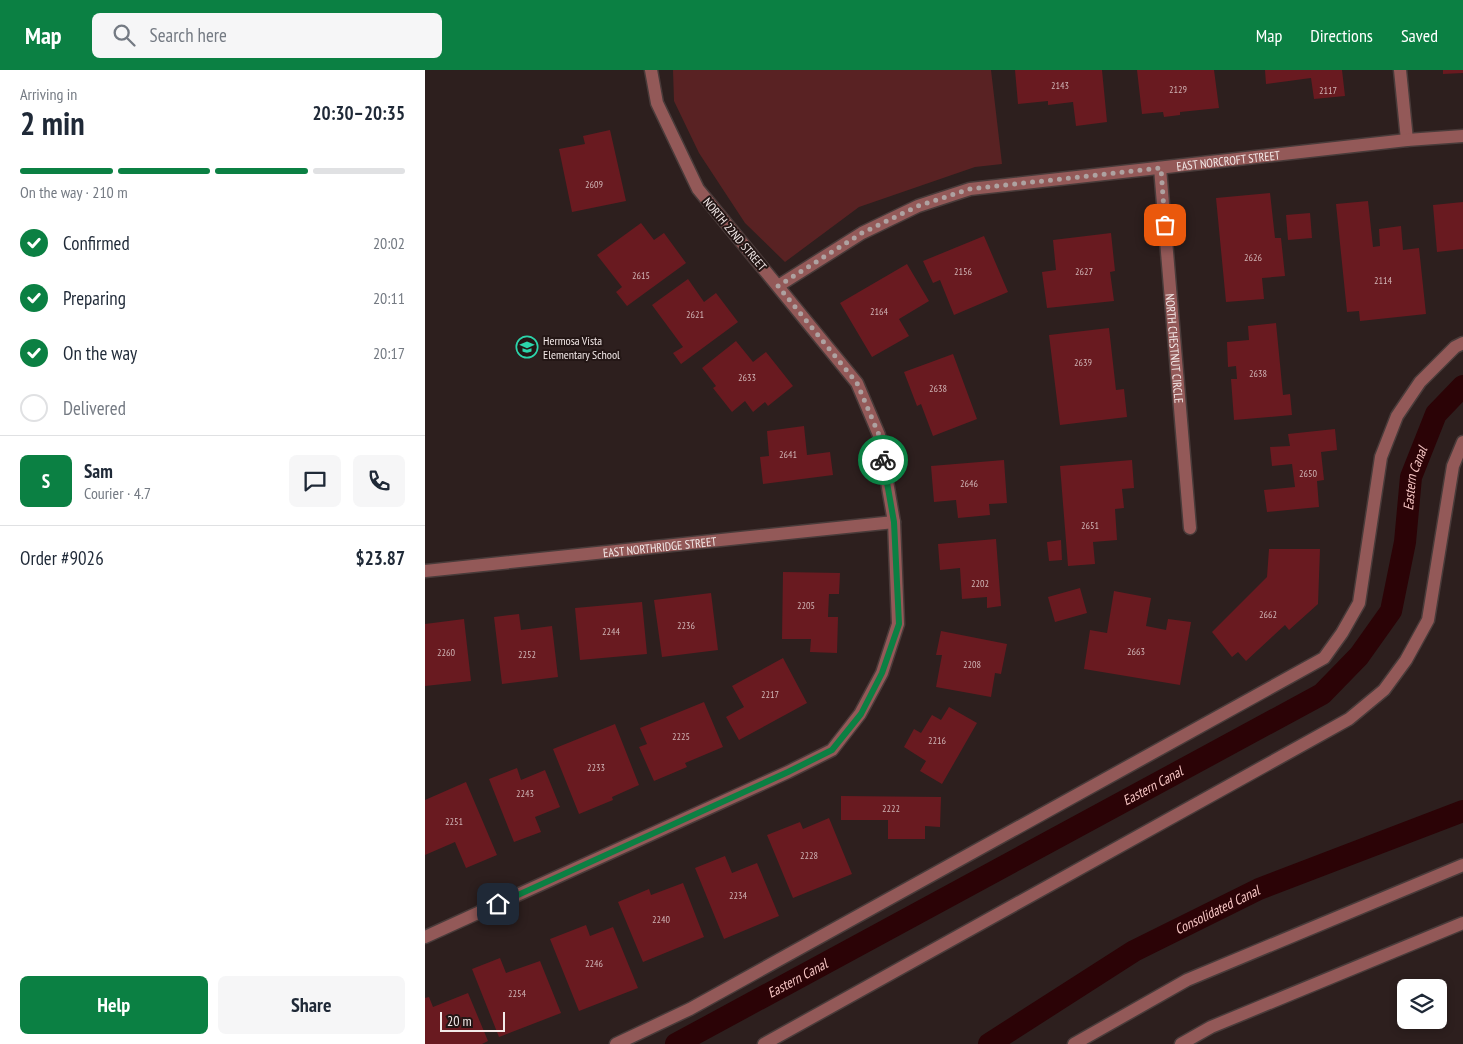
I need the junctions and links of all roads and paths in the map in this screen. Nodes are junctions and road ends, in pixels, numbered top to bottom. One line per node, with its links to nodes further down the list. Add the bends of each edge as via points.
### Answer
1 (651, 70): 6 (street, NORTH 22ND STREET, via 657,103 698,189)
2 (1400, 70): 4 (street)
3 (1463, 136): 4 (street, EAST NORCROFT STREET)
4 (1407, 140): 5 (street, EAST NORCROFT STREET)
5 (1161, 168): 6 (street, EAST NORCROFT STREET, via 970,189 918,206 862,233); 10 (street, NORTH CHESTNUT CIRCLE)
6 (778, 286): 9 (street, NORTH 22ND STREET, via 857,383 879,435)
7 (1463, 343): 15 (street, via 1420,382 1397,416 1381,457 1359,603 1324,658 689,1009)
8 (1463, 442): 16 (street, via 1453,466 1428,620 1406,660 1384,690 1349,719)
9 (894, 522): 11 (street, EAST NORTHRIDGE STREET); 14 (street, NORTH 22ND STREET, via 899,624 882,673 861,714 832,750)
10 (1190, 528)
11 (425, 571)
12 (1463, 865): 17 (street, via 1187,980)
13 (1463, 923): 18 (street, via 1211,1028)
14 (425, 937)
15 (616, 1044)
16 (764, 1044)
17 (1074, 1044)
18 (1181, 1044)

